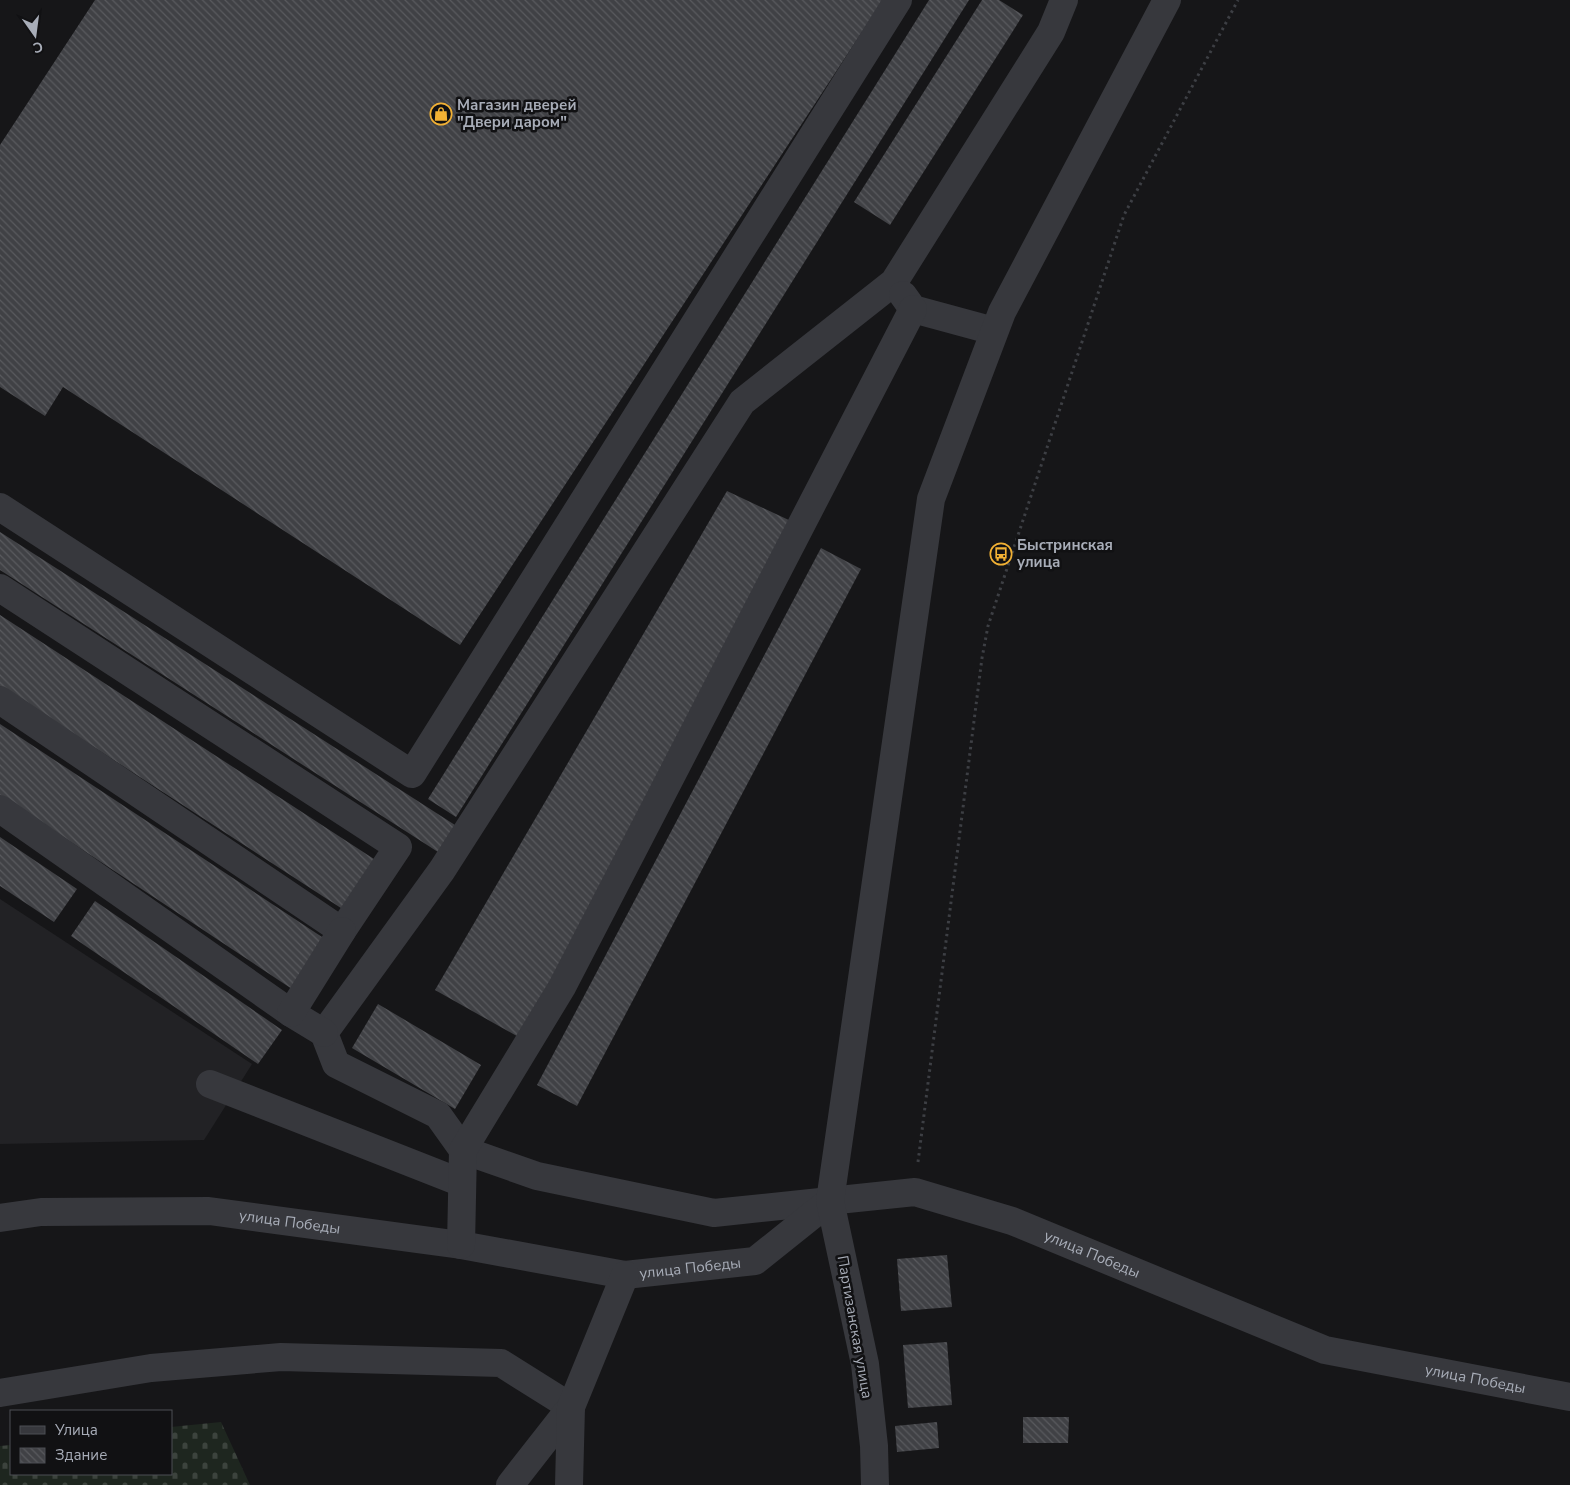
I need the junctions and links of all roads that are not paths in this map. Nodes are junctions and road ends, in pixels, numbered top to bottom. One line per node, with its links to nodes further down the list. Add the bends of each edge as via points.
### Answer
1 (898, 0): 7 (street, via 412,774)
2 (1064, 0): 4 (street, via 1051,32)
3 (1167, 0): 6 (street)
4 (894, 282): 5 (street); 13 (street, via 742,402 442,870)
5 (913, 309): 6 (street); 15 (street, via 562,987)
6 (994, 331): 17 (street, via 931,500)
7 (0, 507)
8 (0, 588): 11 (street, via 398,847)
9 (0, 700): 11 (street)
10 (0, 810): 12 (street)
11 (342, 931): 12 (street)
12 (291, 1013): 13 (street)
13 (324, 1034): 15 (street, via 336,1064 438,1115)
14 (210, 1084): 16 (street)
15 (463, 1150): 16 (street); 17 (street, via 537,1176 714,1213)
16 (462, 1183): 19 (street)
17 (830, 1201): 20 (street, улица Победы, via 755,1261); 22 (street, улица Победы, via 915,1192 1012,1221 1325,1350); 26 (street, Партизанская улица, via 865,1364)
18 (0, 1218): 19 (street, улица Победы, via 41,1212 209,1212)
19 (462, 1245): 20 (street, улица Победы)
20 (625, 1275): 23 (street)
21 (0, 1393): 23 (street, via 150,1368 281,1357 501,1363)
22 (1570, 1397)
23 (571, 1407): 24 (street); 25 (street)
24 (510, 1485)
25 (569, 1485)
26 (875, 1485)

